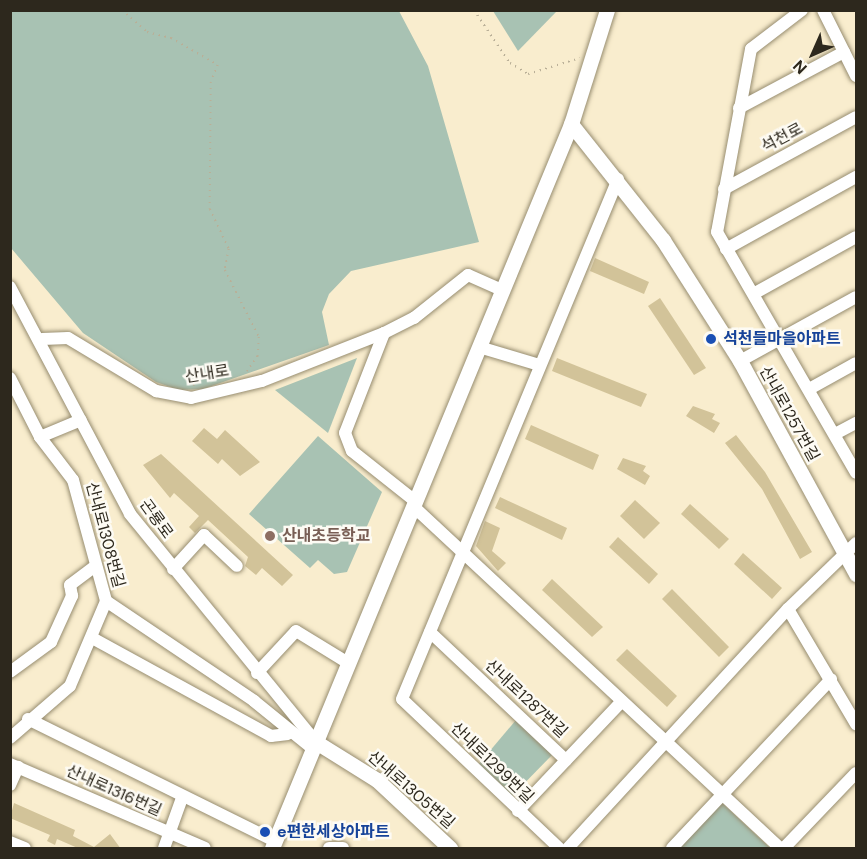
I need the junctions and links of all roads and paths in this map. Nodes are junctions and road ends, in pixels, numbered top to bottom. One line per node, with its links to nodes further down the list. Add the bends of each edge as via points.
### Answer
1 (122, 10): 28 (path, via 147,32 171,38 218,65 211,82 210,209 229,249 225,270 259,337 255,366)
2 (474, 10): 7 (path, via 510,63 528,74 577,58)
3 (607, 10): 7 (main road)
4 (802, 10): 9 (street, 석천로, via 751,50)
5 (823, 10): 6 (street)
6 (844, 52): 8 (street); 9 (street)
7 (593, 59): 11 (main road)
8 (856, 76)
9 (739, 108): 14 (street, 석천로)
10 (856, 117): 14 (street, 석천로)
11 (571, 124): 13 (main road, 산내로1257번길); 17 (main road)
12 (856, 177): 16 (street)
13 (618, 179): 25 (main road, 산내로1257번길); 27 (street)
14 (724, 189): 16 (street, 석천로, via 717,225)
15 (856, 237): 18 (street)
16 (726, 249): 18 (street, 석천로)
17 (502, 290): 21 (street, 산내로, via 468,275 458,279 414,318); 24 (main road)
18 (755, 292): 22 (street, 석천로)
19 (12, 293): 23 (street, 곤룡로)
20 (856, 297): 22 (street)
21 (384, 333): 32 (street, 산내로, via 262,381); 38 (street, via 344,441)
22 (781, 336): 25 (street); 31 (street, 석천로)
23 (42, 339): 32 (street, 산내로, via 68,338 156,391); 33 (street, 곤룡로)
24 (479, 347): 27 (street); 38 (main road)
25 (740, 361): 39 (main road, 산내로1257번길)
26 (856, 363): 31 (street)
27 (539, 365): 40 (street)
28 (235, 376)
29 (10, 378): 36 (street, 산내로1308번길)
30 (227, 380): 32 (path, via 202,370)
31 (811, 388): 35 (street, 석천로)
32 (191, 398)
33 (81, 420): 36 (street); 43 (street, 곤룡로, via 130,514)
34 (856, 423): 35 (street)
35 (836, 434): 37 (street, 석천로)
36 (40, 437): 42 (street, 산내로1308번길, via 73,480)
37 (856, 474)
38 (415, 501): 40 (street, via 414,507); 49 (main road)
39 (850, 547): 44 (main road, 산내로1257번길); 46 (street)
40 (465, 555): 47 (street); 53 (street)
41 (237, 566): 43 (street, via 204,536)
42 (94, 567): 45 (street, 산내로1308번길); 50 (street, via 70,585 72,596 51,642)
43 (172, 570): 51 (street, 곤룡로)
44 (856, 574)
45 (106, 601): 48 (street); 56 (street, 산내로1308번길, via 254,701)
46 (788, 609): 52 (street); 58 (street)
47 (430, 632): 60 (street, 산내로1287번길); 66 (street, 산내로1299번길, via 402,699)
48 (94, 639): 54 (street, via 70,686); 56 (street, 산내로1308번길, via 271,736)
49 (348, 663): 51 (street, via 296,631); 59 (main road)
50 (10, 672)
51 (257, 673): 59 (street, 곤룡로)
52 (831, 679): 55 (street); 64 (street)
53 (622, 701): 58 (street); 60 (street, 산내로1287번길)
54 (28, 719): 57 (street); 65 (street)
55 (856, 724)
56 (288, 734): 59 (street, 산내로1308번길)
57 (10, 738)
58 (668, 743): 64 (street); 77 (street)
59 (314, 746): 69 (main road); 75 (main road, 산내로1305번길, via 377,780)
60 (566, 760): 66 (street)
61 (14, 766): 63 (street); 67 (street, 산내로1316번길)
62 (856, 772): 79 (street)
63 (10, 784)
64 (723, 795): 78 (street); 79 (street)
65 (182, 798): 67 (street); 69 (street)
66 (518, 811): 76 (street, 산내로1299번길)
67 (170, 834): 71 (street); 72 (street, 산내로1316번길)
68 (10, 842): 70 (street)
69 (273, 845)
70 (25, 849)
71 (164, 849)
72 (204, 849)
73 (329, 849): 74 (street)
74 (343, 849)
75 (450, 849)
76 (560, 849)
77 (568, 849)
78 (672, 849)
79 (782, 849)

